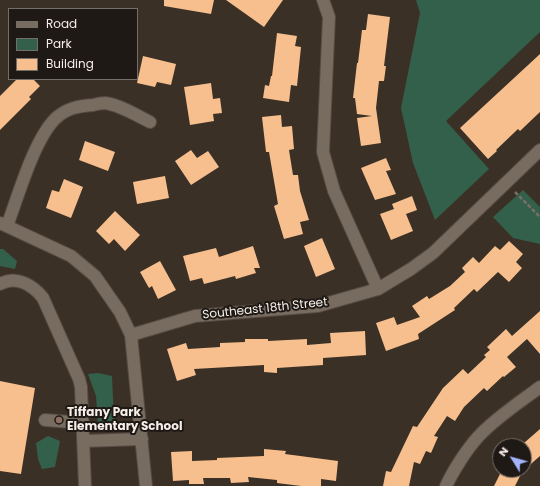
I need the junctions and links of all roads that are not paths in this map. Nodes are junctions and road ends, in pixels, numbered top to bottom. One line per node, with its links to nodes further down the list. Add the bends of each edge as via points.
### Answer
1 (323, 0): 6 (street, via 329,17 323,152 334,191)
2 (150, 122): 4 (street, via 122,108 105,103 79,106 56,118 34,152)
3 (540, 150): 6 (street, Southeast 18th Street, via 433,253)
4 (3, 225): 7 (street, via 71,256 95,276 120,312)
5 (0, 284): 10 (street, via 5,281 20,281 33,287 43,298 79,379)
6 (378, 289): 7 (street, Southeast 18th Street, via 318,306 195,316)
7 (131, 336): 11 (street)
8 (540, 387): 15 (street, via 477,437)
9 (45, 420): 10 (street)
10 (83, 423): 12 (street)
11 (142, 439): 12 (street); 14 (street)
12 (84, 441): 13 (street)
13 (85, 486)
14 (146, 486)
15 (446, 486)

